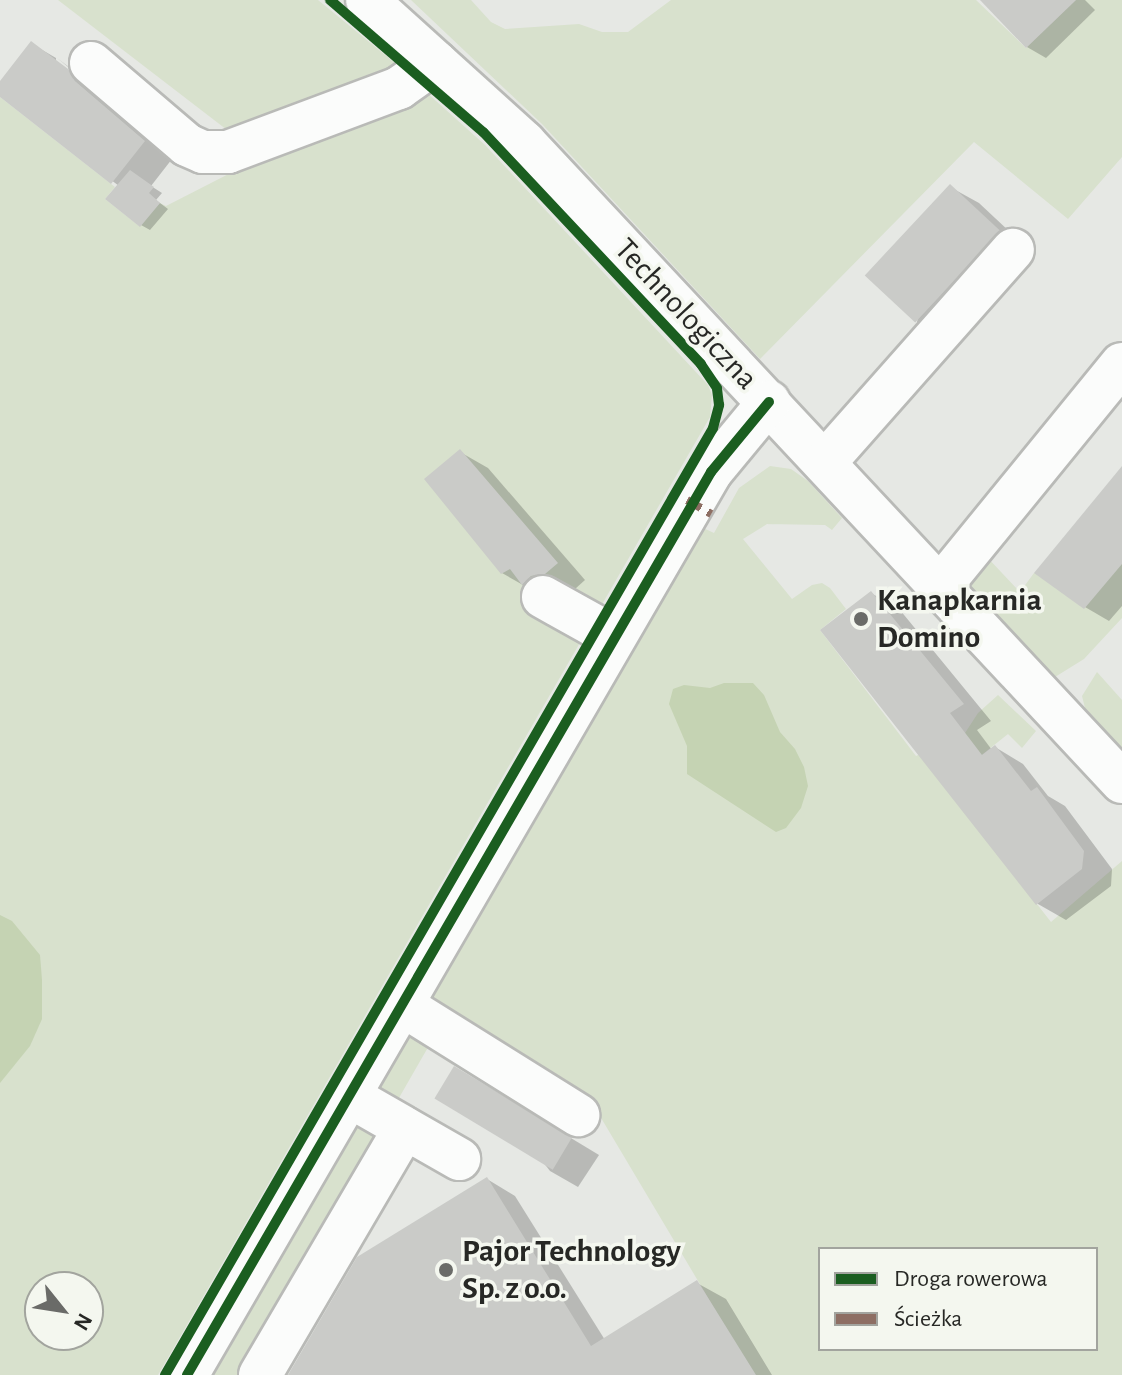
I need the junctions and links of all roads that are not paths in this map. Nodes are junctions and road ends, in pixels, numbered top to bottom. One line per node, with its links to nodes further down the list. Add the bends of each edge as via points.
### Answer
1 (367, 0): 2 (street, Technologiczna)
2 (436, 62): 3 (street, via 399,88 228,152 203,152 187,145); 6 (street, Technologiczna, via 524,142)
3 (91, 63)
4 (1013, 250): 7 (street)
5 (1122, 364): 8 (street)
6 (769, 402): 7 (street, Technologiczna); 10 (street, via 711,472)
7 (826, 461): 8 (street, Technologiczna)
8 (939, 588): 11 (street, Technologiczna)
9 (543, 597): 10 (street)
10 (615, 637): 12 (street)
11 (1122, 782)
12 (402, 1005): 13 (street); 14 (street)
13 (349, 1096): 15 (street); 17 (street)
14 (578, 1115)
15 (405, 1128): 16 (street); 18 (street)
16 (459, 1159)
17 (187, 1375)
18 (260, 1375)

